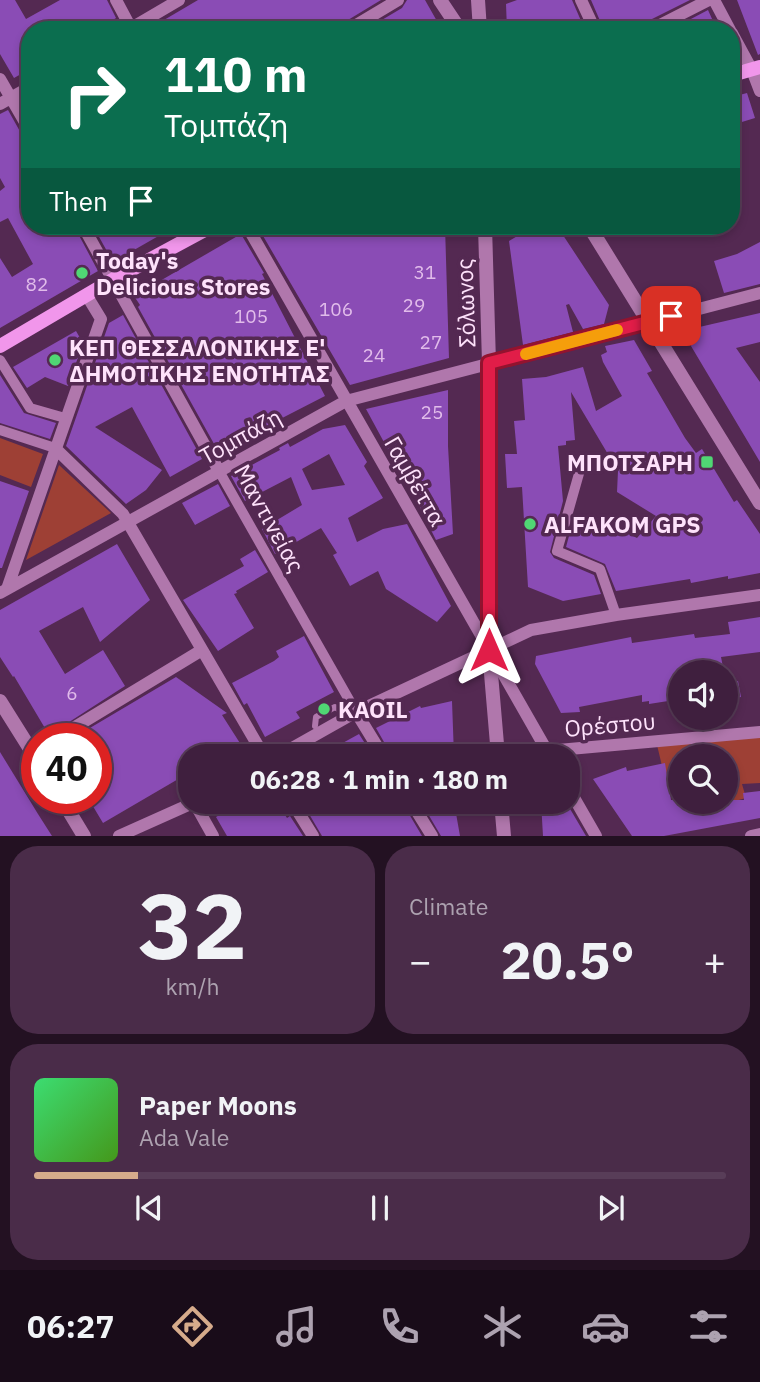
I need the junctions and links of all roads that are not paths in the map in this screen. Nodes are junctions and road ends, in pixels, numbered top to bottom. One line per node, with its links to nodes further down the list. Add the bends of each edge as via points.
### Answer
1 (116, 0): 8 (street)
2 (179, 0): 9 (street)
3 (398, 0): 10 (street)
4 (440, 0): 11 (street)
5 (478, 0): 12 (street)
6 (581, 0): 13 (street)
7 (711, 0): 14 (street); 15 (street)
8 (126, 21)
9 (144, 21)
10 (363, 21)
11 (454, 21)
12 (479, 21)
13 (591, 21)
14 (668, 21)
15 (725, 21)
16 (740, 44): 17 (street)
17 (756, 68): 19 (street)
18 (0, 79): 20 (street)
19 (760, 91)
20 (6, 101): 21 (street)
21 (21, 120)
22 (88, 235): 27 (street, Μαντινείας)
23 (195, 235): 27 (main road)
24 (252, 235): 34 (street, Γαμβέττα)
25 (485, 235): 33 (street, Σόλωνος)
26 (595, 235): 30 (street)
27 (114, 279): 29 (main road); 39 (street, Μαντινείας)
28 (760, 293): 30 (street, Τομπάζη)
29 (87, 296): 31 (main road); 35 (street, via 101,319)
30 (648, 322): 33 (street, Τομπάζη); 40 (street)
31 (0, 346)
32 (0, 360): 35 (street, via 30,408)
33 (489, 363): 34 (street, Τομπάζη); 46 (street, Σόλωνος)
34 (346, 401): 39 (street, Τομπάζη); 46 (street, Γαμβέττα)
35 (65, 418): 37 (street)
36 (0, 430): 37 (street)
37 (55, 447): 41 (street); 42 (street)
38 (582, 463): 44 (street, via 557,551 600,569)
39 (219, 471): 41 (street, Τομπάζη); 48 (street, Μαντινείας)
40 (760, 503)
41 (128, 522): 42 (street, Τομπάζη); 45 (street)
42 (4, 591)
43 (760, 595): 44 (street)
44 (617, 615): 46 (street, via 531,629)
45 (202, 650): 49 (street); 53 (street)
46 (489, 650): 48 (street); 56 (street, Σόλωνος); 57 (street, Γαμβέττα)
47 (0, 701): 51 (street)
48 (352, 714): 50 (lane, via 335,707 316,717); 54 (street); 55 (street, Μαντινείας)
49 (82, 723)
50 (315, 726)
51 (21, 733)
52 (760, 733): 58 (street, Ορέστου)
53 (257, 744)
54 (299, 744)
55 (374, 744)
56 (497, 744)
57 (543, 744)
58 (580, 750)
59 (580, 808): 73 (street)
60 (178, 810): 68 (street)
61 (71, 814): 67 (street)
62 (201, 814): 69 (street)
63 (299, 814): 70 (street)
64 (418, 814): 71 (street)
65 (502, 814): 72 (street)
66 (760, 834): 74 (street)
67 (84, 836)
68 (119, 836)
69 (213, 836)
70 (313, 836)
71 (432, 836)
72 (504, 836)
73 (596, 836)
74 (751, 836)

